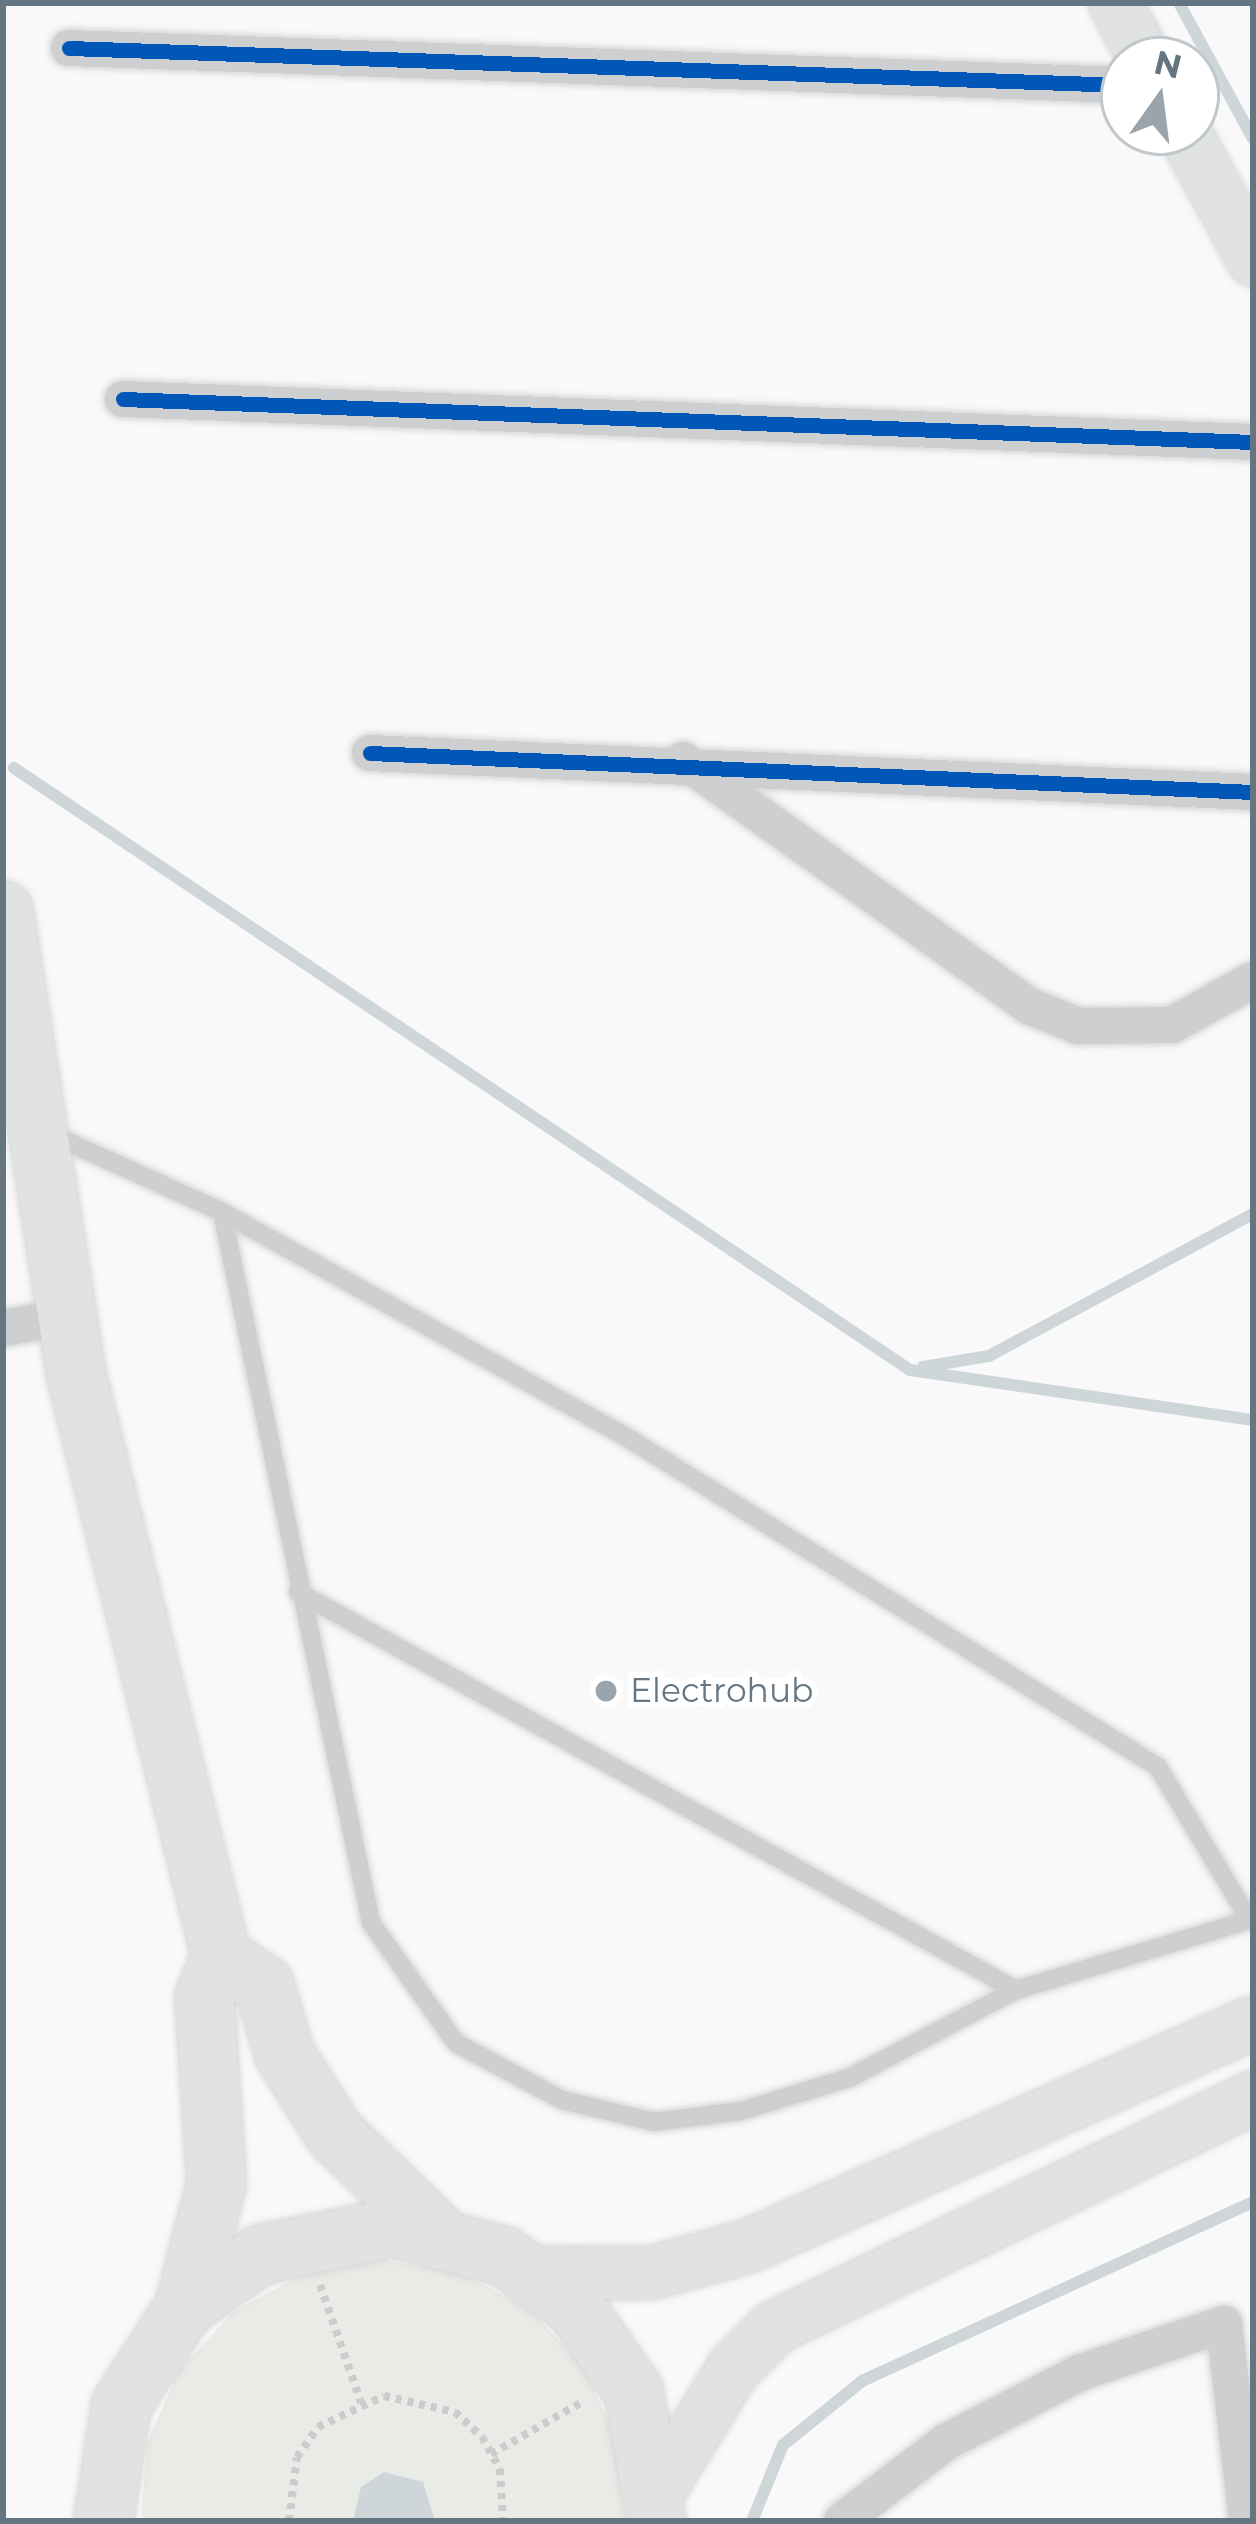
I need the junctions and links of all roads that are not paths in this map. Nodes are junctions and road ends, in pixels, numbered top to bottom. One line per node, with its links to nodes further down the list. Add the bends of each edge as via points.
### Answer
1 (1114, 3): 2 (main road)
2 (1132, 36)
3 (68, 48): 4 (street)
4 (1100, 84)
5 (1197, 156): 6 (main road)
6 (1253, 259)
7 (123, 399): 8 (street)
8 (1253, 442)
9 (370, 753): 10 (street)
10 (683, 760): 11 (street); 13 (street, via 1029,1006 1078,1026 1172,1025)
11 (1253, 791)
12 (3, 910): 14 (main road)
13 (1253, 980)
14 (37, 1128): 15 (lane); 16 (main road)
15 (222, 1211): 18 (lane); 19 (lane, via 631,1440 1158,1767)
16 (67, 1317): 17 (street); 20 (main road)
17 (3, 1328)
18 (298, 1592): 21 (lane); 21 (lane, via 371,1923 456,2043 562,2099 654,2122 741,2111 849,2078)
19 (1251, 1919): 21 (lane)
20 (221, 1956): 24 (main road, via 264,1985 284,2054 334,2134); 26 (main road, via 204,1996 216,2184)
21 (1016, 1990)
22 (1253, 2022): 25 (main road, via 747,2246 652,2272)
23 (1253, 2097): 27 (main road, via 775,2327 733,2368)
24 (439, 2234): 25 (main road); 26 (main road, via 302,2238)
25 (533, 2273): 27 (main road, via 574,2306 634,2391)
26 (184, 2307): 28 (main road, via 121,2404)
27 (657, 2507)
28 (102, 2520)
29 (842, 2521): 30 (street, via 946,2442 1079,2373 1224,2324)
30 (1247, 2521)

